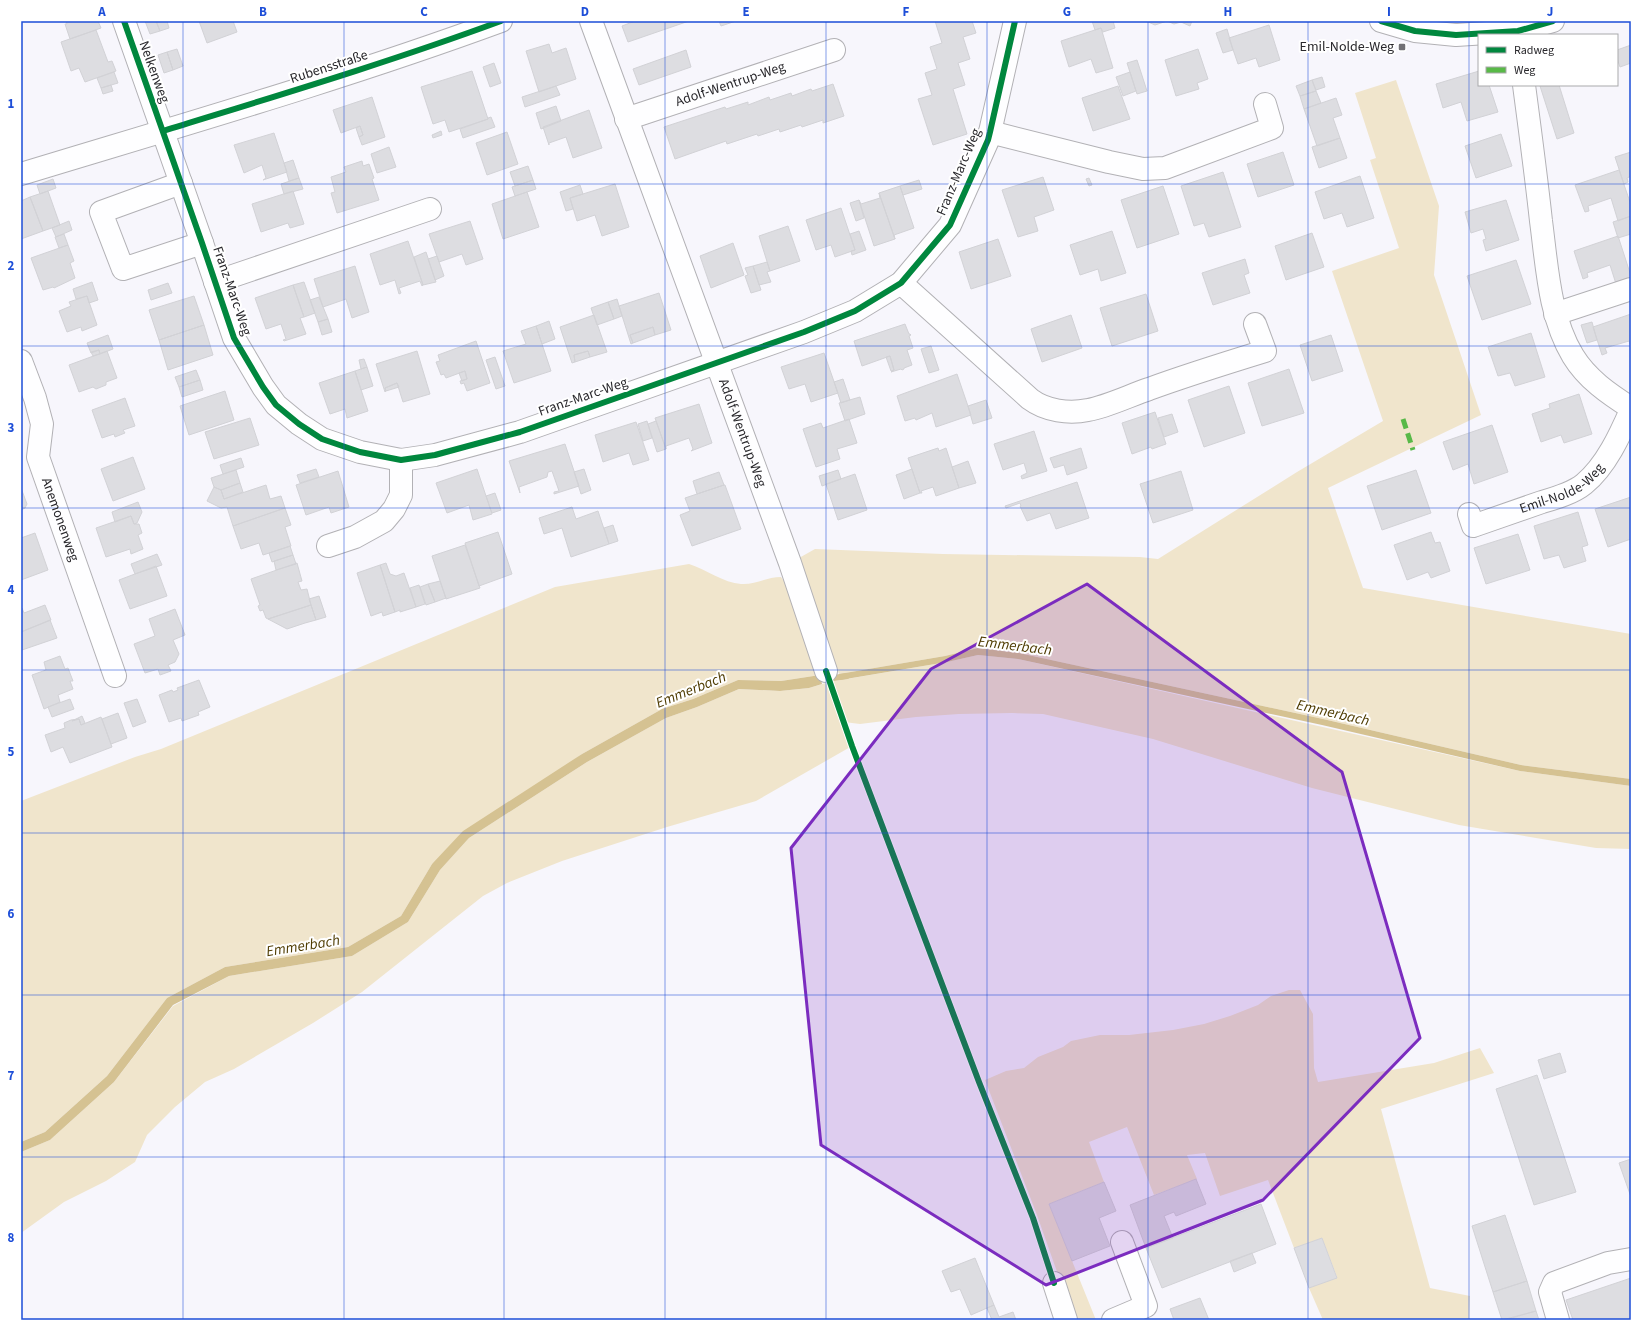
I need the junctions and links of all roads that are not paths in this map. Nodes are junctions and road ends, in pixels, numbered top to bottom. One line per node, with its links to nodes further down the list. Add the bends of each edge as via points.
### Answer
1 (124, 21): 12 (street, Nelkenweg)
2 (501, 21): 12 (street, Rubensstraße, via 309,86)
3 (591, 21): 11 (street, Adolf-Wentrup-Weg)
4 (1015, 21): 13 (street, Franz-Marc-Weg)
5 (1381, 21): 7 (street, via 1415,31 1456,35)
6 (1553, 21): 7 (street)
7 (1517, 29)
8 (834, 50): 11 (street, Adolf-Wentrup-Weg)
9 (1524, 86): 21 (street, Emil-Nolde-Weg, via 1547,268)
10 (1265, 104): 13 (street, Franz-Marc-Weg, via 1272,128 1165,168 1143,168 1109,162)
11 (626, 119): 24 (street, Adolf-Wentrup-Weg)
12 (163, 131): 14 (street, Rubensstraße); 15 (street, Franz-Marc-Weg)
13 (990, 132): 19 (street, Franz-Marc-Weg, via 950,225)
14 (21, 174)
15 (181, 183): 17 (street, Franz-Marc-Weg); 17 (street, Franz-Marc-Weg, via 102,212 123,269)
16 (430, 209): 18 (street, Franz-Marc-Weg)
17 (202, 243): 18 (street, Franz-Marc-Weg)
18 (214, 282): 26 (street, Franz-Marc-Weg, via 234,338 276,405 322,439 360,452)
19 (901, 283): 22 (street, via 1030,399 1052,410 1089,410 1265,350); 24 (street, Franz-Marc-Weg, via 855,311)
20 (1631, 288): 21 (street)
21 (1556, 314): 25 (street, Emil-Nolde-Weg, via 1566,344 1581,367 1604,391)
22 (1255, 324)
23 (21, 361): 30 (street, Anemonenweg, via 36,398 42,424 38,457)
24 (716, 363): 26 (street, Franz-Marc-Weg, via 520,432 435,455); 29 (street, Adolf-Wentrup-Weg, via 790,563)
25 (1631, 409): 27 (street, Emil-Nolde-Weg, via 1601,464 1583,485 1562,495 1473,526)
26 (401, 460): 28 (street, via 401,495 384,521 355,537)
27 (1469, 514)
28 (328, 546)
29 (826, 671)
30 (115, 676)
31 (1122, 1242): 35 (street, via 1146,1306)
32 (1631, 1259): 36 (street, via 1608,1263 1554,1283 1550,1292)
33 (1054, 1284): 34 (street)
34 (1066, 1320)
35 (1113, 1320)
36 (1558, 1320)

